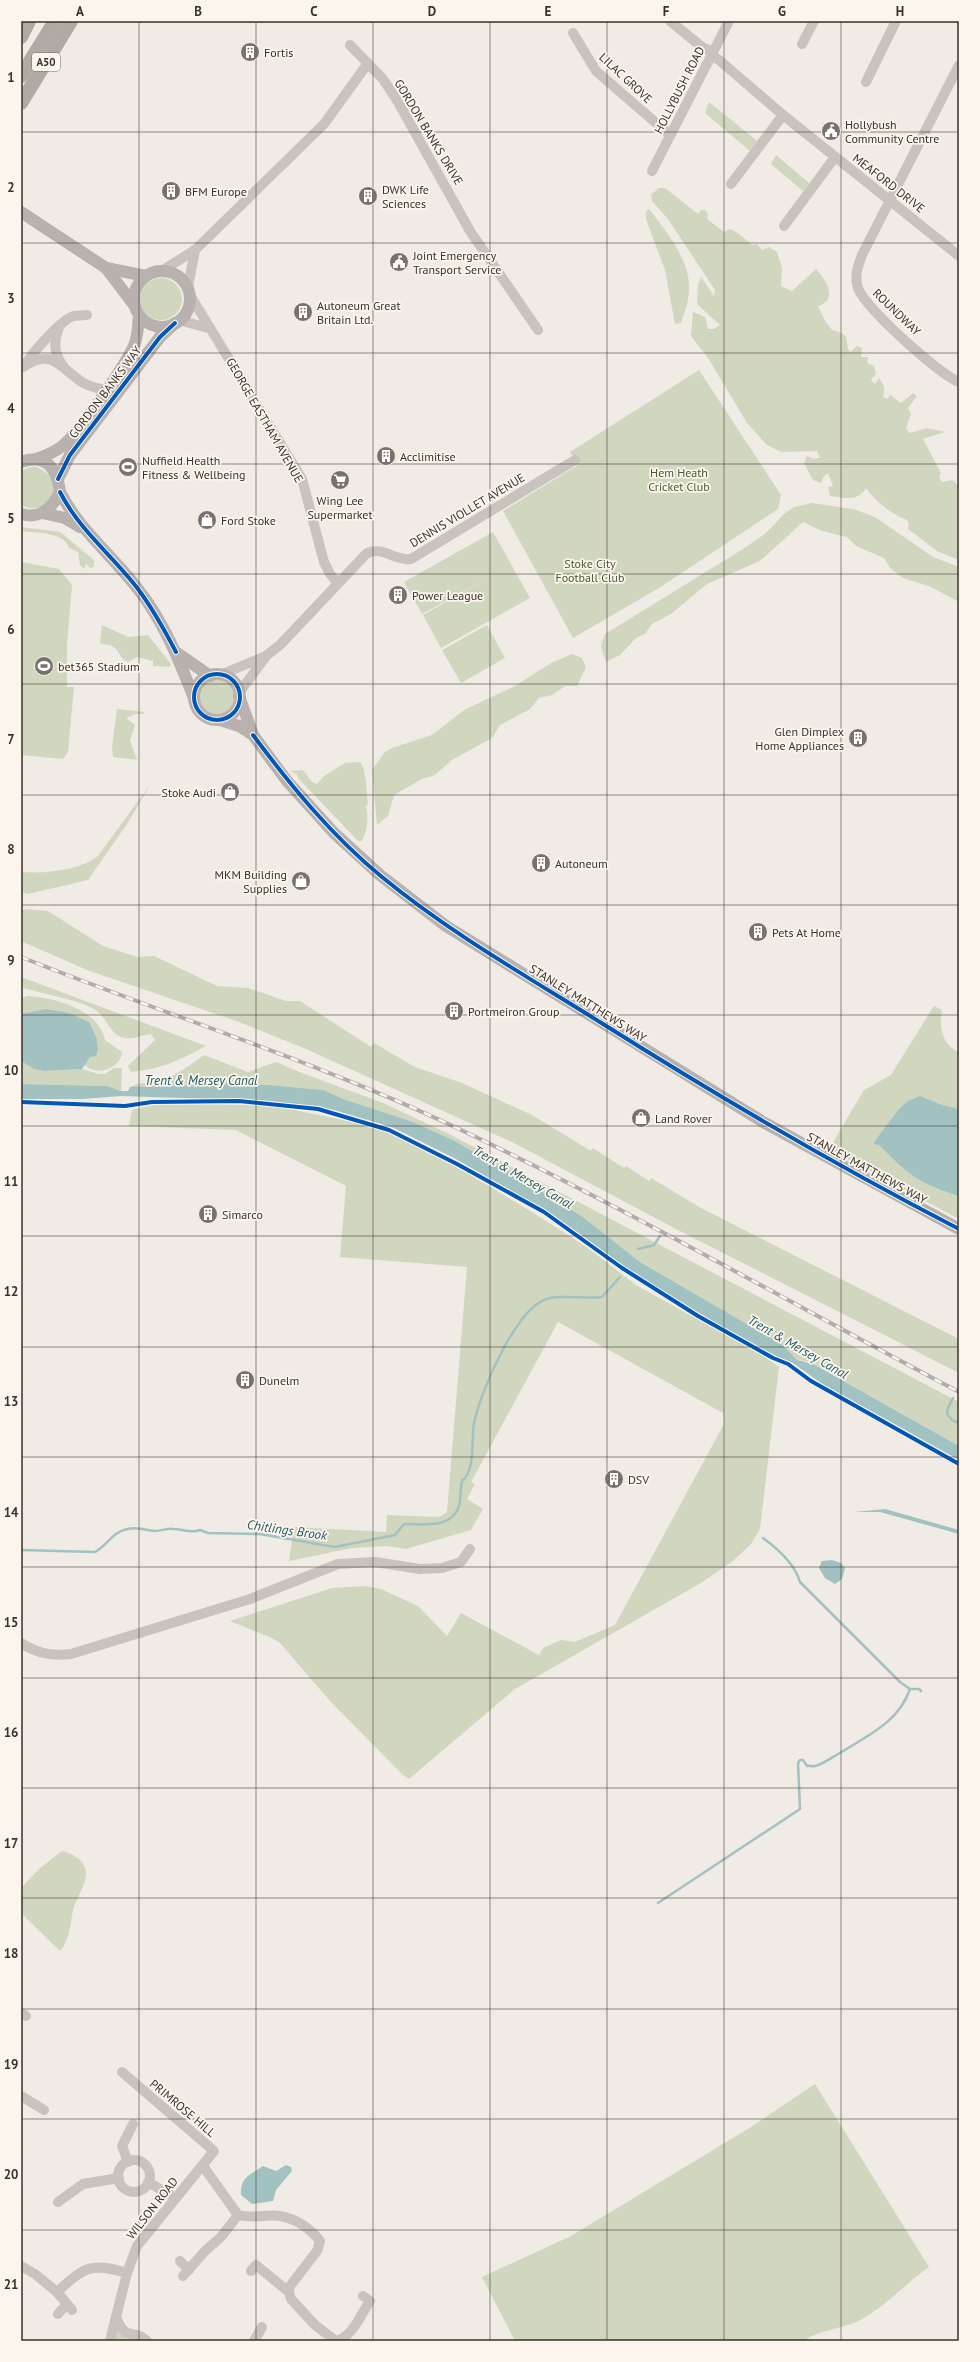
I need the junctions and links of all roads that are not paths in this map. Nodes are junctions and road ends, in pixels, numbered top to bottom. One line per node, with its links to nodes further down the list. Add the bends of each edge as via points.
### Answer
1 (29, 21): 9 (highway)
2 (54, 21): 15 (highway, A50)
3 (71, 21): 18 (highway, A50)
4 (670, 21): 12 (street, MEAFORD DRIVE)
5 (730, 21): 12 (street, HOLLYBUSH ROAD)
6 (814, 21): 10 (street)
7 (896, 21): 17 (street)
8 (573, 33): 20 (street, LILAC GROVE, via 596,70)
9 (21, 37)
10 (802, 44)
11 (350, 45): 13 (street, GORDON BANKS DRIVE)
12 (711, 54): 19 (street, MEAFORD DRIVE); 20 (street, HOLLYBUSH ROAD)
13 (368, 63): 27 (street, via 324,124); 38 (street, GORDON BANKS DRIVE, via 398,102 470,231)
14 (959, 65): 16 (street, ROUNDWAY)
15 (21, 76)
16 (957, 76): 24 (street, ROUNDWAY)
17 (866, 82)
18 (21, 103)
19 (783, 115): 21 (street, MEAFORD DRIVE); 23 (street)
20 (670, 135): 22 (street, HOLLYBUSH ROAD)
21 (835, 156): 24 (street, MEAFORD DRIVE); 26 (street)
22 (652, 171)
23 (731, 184)
24 (891, 200): 28 (street, MEAFORD DRIVE); 41 (street, ROUNDWAY, via 857,268 858,288 876,312 938,369)
25 (21, 212): 29 (main road)
26 (784, 226)
27 (196, 250): 30 (street); 32 (street)
28 (959, 256)
29 (106, 268): 31 (main road); 33 (main road)
30 (163, 270): 31 (main road); 32 (main road, via 174,274)
31 (146, 276): 33 (main road, via 137,285 134,296)
32 (189, 291): 35 (main road, via 185,313); 37 (street, GEORGE EASTHAM AVENUE)
33 (137, 311): 35 (main road, via 152,325 162,327); 42 (main road, GORDON BANKS WAY, via 135,342)
34 (87, 316): 36 (street, via 73,316)
35 (177, 322): 37 (street); 46 (main road, GORDON BANKS WAY, via 160,337 70,455)
36 (60, 327): 39 (street, via 54,346); 40 (street, via 31,356)
37 (208, 328): 51 (street, GEORGE EASTHAM AVENUE, via 220,343 302,479 324,562)
38 (538, 330)
39 (64, 366): 40 (street, via 45,358 35,360); 42 (street, via 88,385)
40 (22, 369)
41 (959, 382)
42 (105, 390): 43 (main road, GORDON BANKS WAY, via 62,447)
43 (36, 459): 45 (main road, GORDON BANKS WAY); 46 (main road, via 44,461 52,468)
44 (575, 460): 51 (street, DENNIS VIOLLET AVENUE, via 411,559 398,558 378,550 367,553)
45 (21, 462)
46 (58, 479): 47 (main road)
47 (60, 492): 48 (main road, via 53,504); 50 (main road)
48 (42, 513): 49 (main road, via 31,516); 50 (main road, via 65,518)
49 (21, 514)
50 (85, 530): 52 (main road, via 138,589)
51 (338, 583): 53 (street, DENNIS VIOLLET AVENUE)
52 (176, 652): 54 (main road); 56 (main road)
53 (267, 655): 54 (street, DENNIS VIOLLET AVENUE); 55 (street, DENNIS VIOLLET AVENUE)
54 (215, 675): 55 (main road, via 230,679); 56 (main road, via 198,685)
55 (239, 694): 57 (main road, via 235,711); 58 (main road, STANLEY MATTHEWS WAY)
56 (194, 698): 57 (main road, via 202,715)
57 (220, 720): 58 (main road, STANLEY MATTHEWS WAY, via 239,726)
58 (253, 735): 59 (main road, STANLEY MATTHEWS WAY, via 287,782 334,833 380,875 446,926 763,1122)
59 (959, 1229)
60 (470, 1549): 61 (street, via 461,1562 442,1568 420,1569 375,1562 338,1564 250,1598 71,1654 52,1656 32,1650)
61 (21, 1643)
62 (122, 2072): 67 (street, PRIMROSE HILL, via 214,2151)
63 (21, 2096): 64 (street)
64 (44, 2109)
65 (133, 2124): 66 (street, via 122,2146)
66 (128, 2162): 68 (street, via 119,2170); 69 (street, via 135,2160 144,2164 149,2172)
67 (203, 2166): 70 (street, WILSON ROAD); 72 (street)
68 (119, 2178): 69 (street, via 122,2186 131,2191 141,2190); 71 (street, via 83,2184)
69 (148, 2182): 70 (street)
70 (175, 2198): 76 (street, WILSON ROAD, via 137,2246)
71 (58, 2202)
72 (238, 2215): 73 (street, via 221,2237 186,2273); 78 (street, via 257,2218 280,2216 298,2222 320,2241 317,2251 290,2286)
73 (180, 2261)
74 (257, 2265): 78 (street)
75 (21, 2266): 77 (street)
76 (128, 2273): 77 (street, via 107,2267 85,2269); 81 (street, WILSON ROAD)
77 (57, 2292): 80 (street, via 69,2308)
78 (289, 2292): 79 (street, via 291,2299 315,2325 336,2341 347,2335)
79 (370, 2301)
80 (58, 2314)
81 (116, 2316): 83 (street, WILSON ROAD); 84 (street, via 124,2332 143,2337)
82 (262, 2327): 85 (street)
83 (110, 2341)
84 (146, 2341)
85 (254, 2341)

